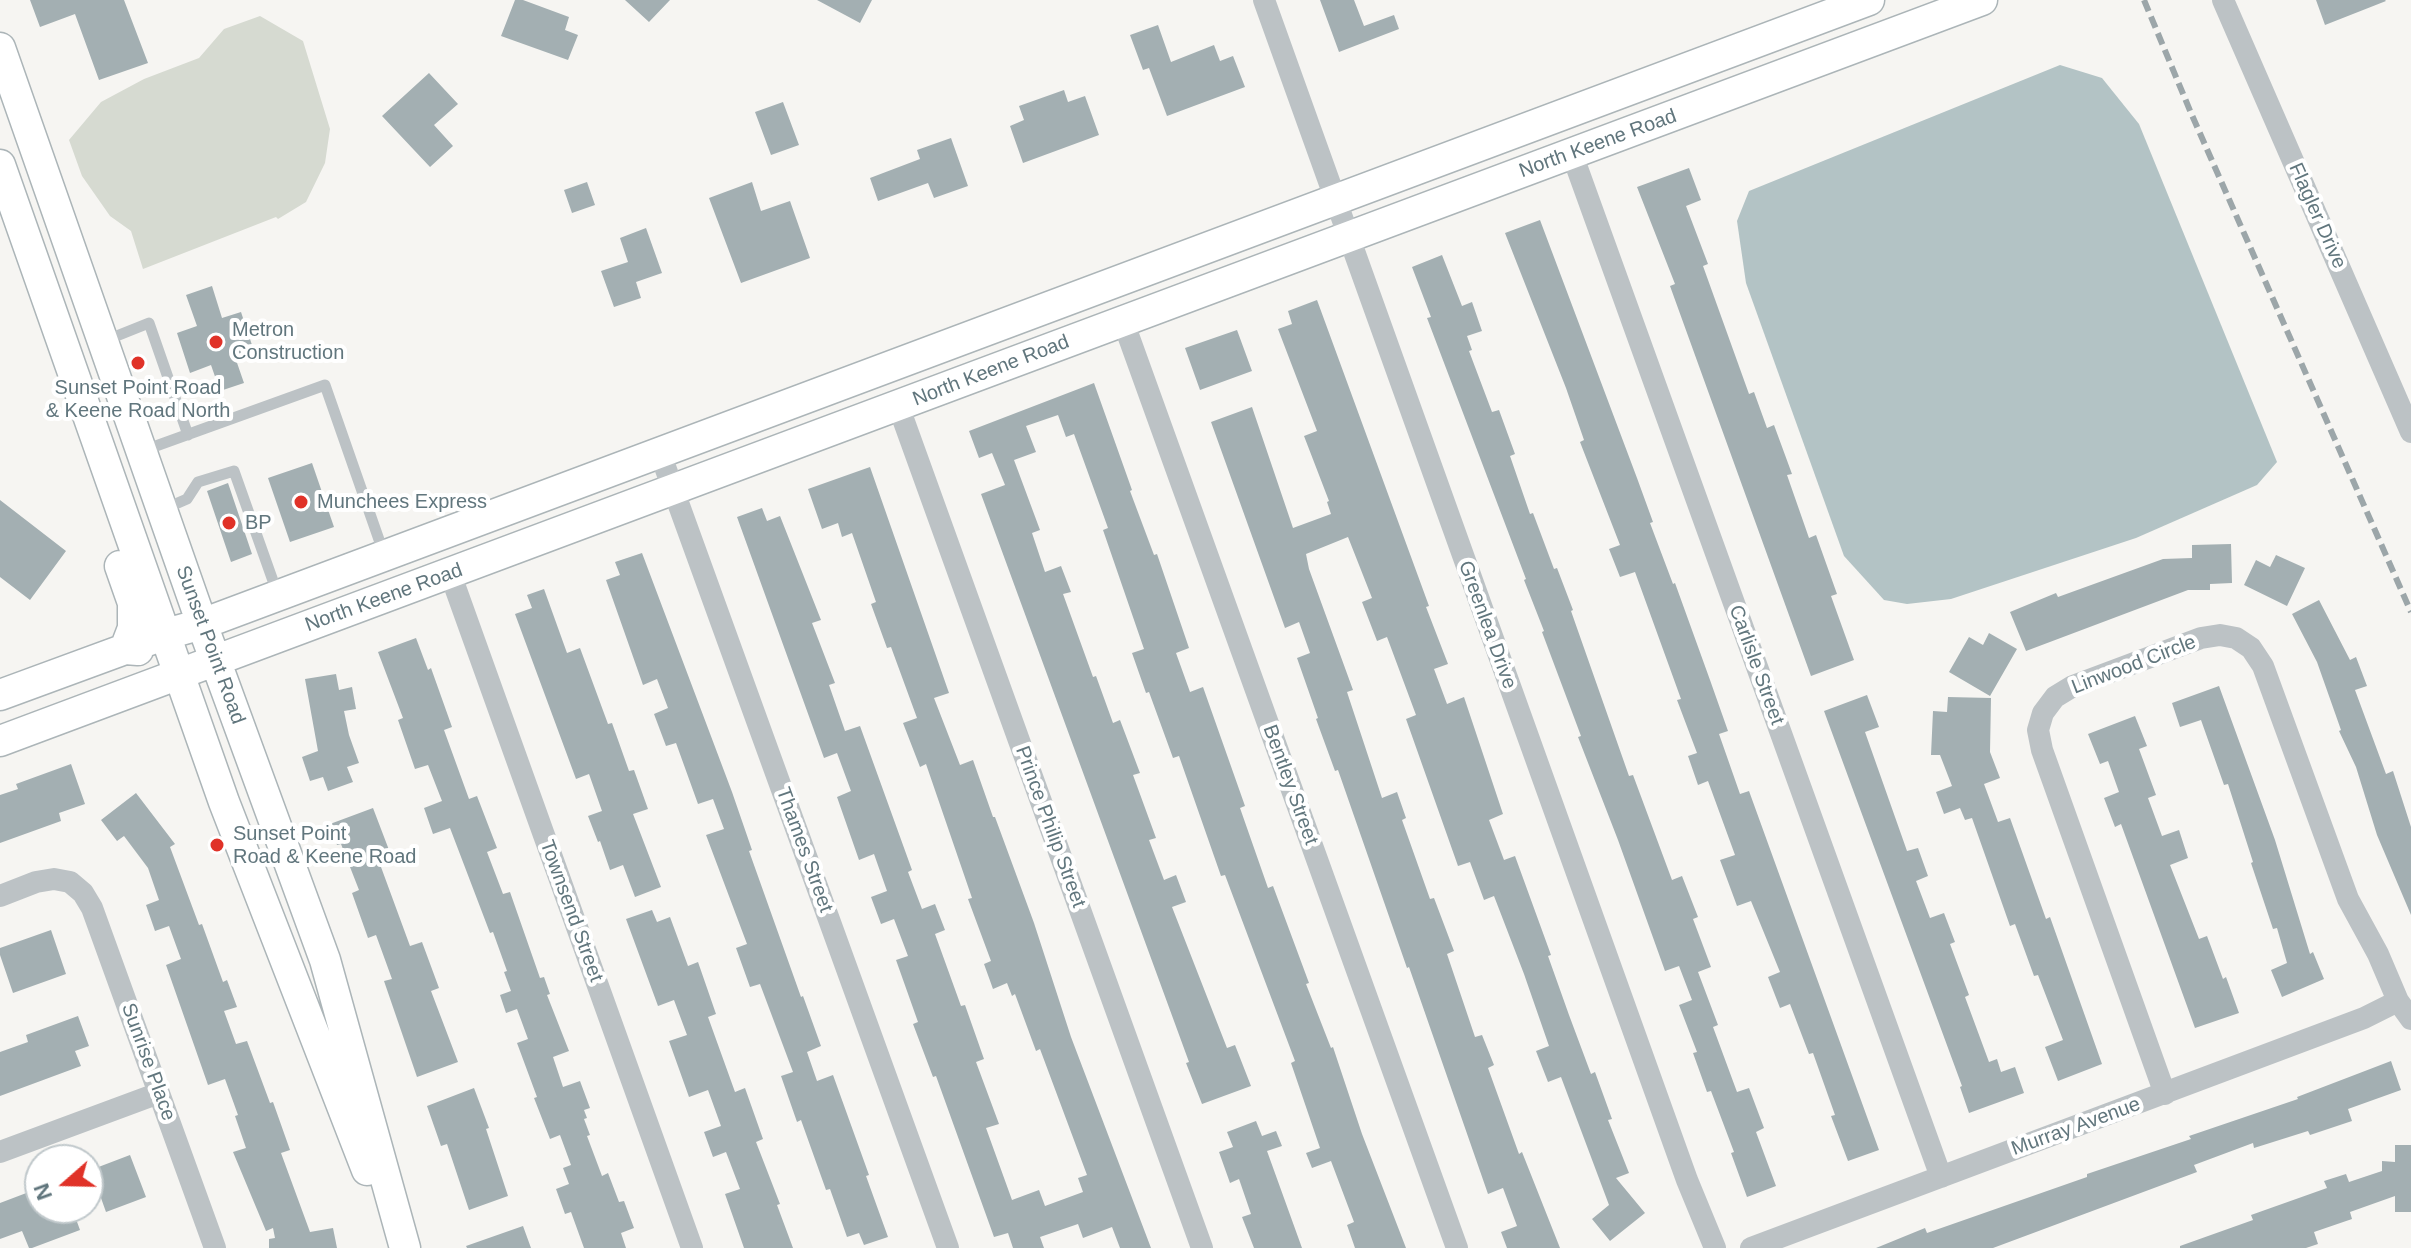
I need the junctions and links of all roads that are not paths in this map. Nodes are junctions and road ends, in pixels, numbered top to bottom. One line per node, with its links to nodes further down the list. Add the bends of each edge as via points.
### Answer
1 (1264, 0): 8 (street, Greenlea Drive)
2 (1869, 0): 8 (main road, North Keene Road)
3 (2223, 0): 14 (street, Flagler Drive)
4 (1972, 2): 6 (main road, North Keene Road)
5 (0, 48): 12 (main road, Sunset Point Road)
6 (1572, 154): 9 (main road, North Keene Road); 34 (street, Carlisle Street)
7 (0, 165): 10 (main road, Sunset Point Road)
8 (1333, 199): 9 (street, Greenlea Drive); 17 (main road, North Keene Road)
9 (1347, 237): 11 (main road, North Keene Road); 41 (street, Greenlea Drive)
10 (35, 264): 24 (main road, via 52,373 133,603 133,628); 25 (main road, Sunset Point Road)
11 (1123, 321): 13 (main road, North Keene Road); 40 (street, Bentley Street)
12 (103, 341): 15 (lane, via 149,323); 16 (main road, Sunset Point Road)
13 (898, 405): 18 (main road, North Keene Road); 39 (street, Prince Philip Street)
14 (2411, 432)
15 (188, 435): 16 (lane); 21 (lane, via 325,385)
16 (142, 451): 20 (main road, Sunset Point Road)
17 (660, 453): 18 (street, Thames Street); 19 (main road, North Keene Road)
18 (673, 489): 22 (main road, North Keene Road); 38 (street, Thames Street)
19 (540, 497): 21 (main road, North Keene Road); 25 (main road, via 452,547)
20 (162, 509): 23 (lane, via 187,499 198,482 234,471); 25 (main road, Sunset Point Road)
21 (384, 555): 23 (main road, North Keene Road)
22 (450, 573): 25 (main road, North Keene Road); 37 (street, Townsend Street)
23 (278, 595): 25 (main road, North Keene Road)
24 (125, 649): 25 (main road, North Keene Road); 26 (main road, North Keene Road)
25 (194, 649): 27 (main road); 28 (main road, North Keene Road); 36 (main road, Sunset Point Road, via 325,960); 36 (main road, Sunset Point Road, via 224,802 363,1161)
26 (0, 695)
27 (0, 721)
28 (0, 741)
29 (0, 896): 31 (street, Sunrise Place, via 54,879 70,882 83,893)
30 (2405, 1010): 32 (street, Murray Avenue, via 2364,1018); 32 (street, Linwood Circle, via 2348,899 2263,666 2236,638 2201,638 2073,686 2055,697 2038,730)
31 (159, 1093): 33 (street); 35 (street, Sunrise Place)
32 (2165, 1094): 34 (street, Murray Avenue)
33 (0, 1152)
34 (1941, 1177): 42 (street, Murray Avenue)
35 (215, 1248)
36 (404, 1248)
37 (692, 1248)
38 (948, 1248)
39 (1202, 1248)
40 (1457, 1248)
41 (1715, 1248)
42 (1751, 1248)

